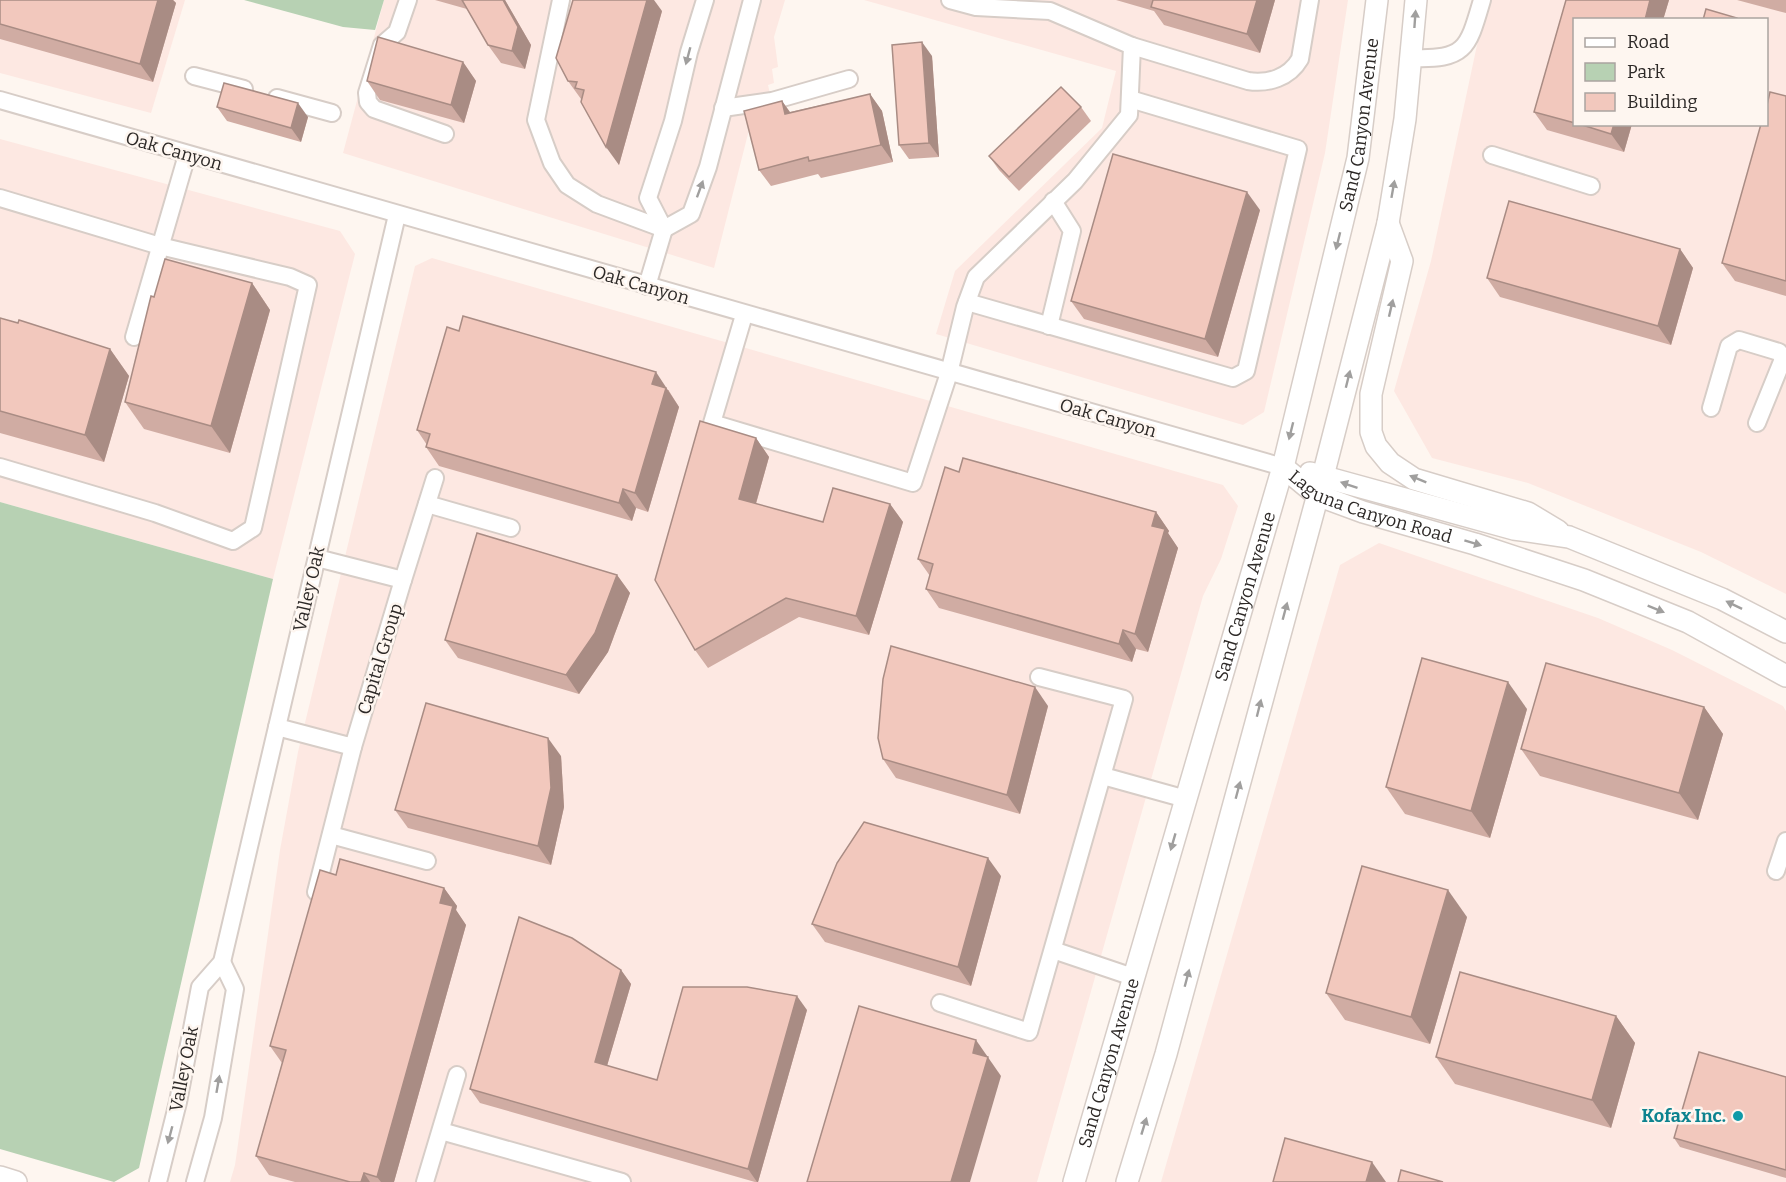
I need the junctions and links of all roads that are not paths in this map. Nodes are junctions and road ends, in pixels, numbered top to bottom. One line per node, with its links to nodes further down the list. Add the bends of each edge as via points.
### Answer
1 (408, 0): 19 (street, via 397,32 382,45 367,93 368,102 374,110)
2 (561, 0): 27 (street, via 536,120 552,164 567,185 597,204)
3 (705, 0): 27 (street, one-way to 27, via 648,198)
4 (752, 0): 17 (street)
5 (950, 0): 10 (street, via 976,7)
6 (1310, 0): 11 (street, via 1300,59 1295,68 1274,80 1248,81)
7 (1377, 0): 38 (main road, Sand Canyon Avenue, one-way to 38, via 1358,158)
8 (1416, 0): 12 (main road, one-way to 8)
9 (1482, 0): 12 (street, via 1471,38 1458,52 1440,59)
10 (1051, 6): 11 (street)
11 (1132, 46): 15 (street)
12 (1412, 58): 26 (main road, one-way to 12)
13 (194, 76): 18 (street)
14 (849, 79): 17 (street, via 772,101)
15 (1130, 99): 24 (street, via 1130,115); 32 (street, via 1298,149 1246,372 1233,378)
16 (0, 100): 20 (street, Oak Canyon)
17 (723, 108): 27 (street, one-way to 17, via 691,214)
18 (332, 113)
19 (445, 134)
20 (188, 155): 25 (street, Oak Canyon); 28 (street)
21 (1492, 155): 22 (street)
22 (1591, 186)
23 (0, 198): 28 (street)
24 (1053, 201): 30 (street, via 976,277); 32 (street, via 1072,231)
25 (397, 215): 29 (street, Oak Canyon); 44 (street, Valley Oak)
26 (1388, 223): 40 (main road, one-way to 26); 43 (main road, one-way to 26, via 1528,513 1414,479 1390,463 1376,446 1371,432 1371,394 1402,261)
27 (664, 229): 29 (street)
28 (160, 246): 33 (street); 37 (street, via 290,277 308,285 253,528 233,541 155,513)
29 (646, 286): 31 (street, Oak Canyon)
30 (967, 302): 32 (street); 34 (street)
31 (744, 315): 34 (street, Oak Canyon); 34 (street, via 712,423 839,463 913,483)
32 (1049, 326)
33 (134, 337)
34 (949, 373): 38 (street, Oak Canyon)
35 (1711, 408): 36 (street, via 1733,342 1739,340 1779,352 1783,359)
36 (1757, 423)
37 (0, 467)
38 (1283, 467): 40 (main road, Laguna Canyon Road); 52 (main road, Sand Canyon Avenue)
39 (435, 478): 41 (street)
40 (1320, 486): 43 (main road, Laguna Canyon Road, one-way to 40, via 1514,529 1357,488); 47 (main road, Laguna Canyon Road, one-way to 47, via 1363,512 1584,580 1688,622); 72 (main road, one-way to 40, via 1170,1042)
41 (427, 504): 42 (street); 45 (street)
42 (511, 528)
43 (1569, 537): 46 (main road, Laguna Canyon Road, one-way to 43, via 1722,599)
44 (317, 558): 45 (street, Capital Group); 49 (street, Valley Oak)
45 (403, 580): 50 (street, Capital Group)
46 (1786, 632)
47 (1786, 676)
48 (1039, 677): 51 (street, via 1124,699)
49 (277, 727): 50 (street); 59 (street, Valley Oak)
50 (353, 747): 53 (street, Capital Group)
51 (1102, 777): 52 (street); 58 (street)
52 (1186, 800): 60 (main road, Sand Canyon Avenue, one-way to 60)
53 (330, 835): 55 (street); 57 (street, Capital Group)
54 (1786, 841): 56 (street)
55 (427, 861)
56 (1776, 871)
57 (313, 903)
58 (1053, 950): 60 (street); 61 (street, via 1029,1032)
59 (222, 962): 67 (street, Valley Oak, one-way to 67, via 200,987); 68 (street, Valley Oak, one-way to 59, via 213,1118 235,989)
60 (1133, 977): 71 (main road, Sand Canyon Avenue)
61 (940, 1003)
62 (457, 1076): 63 (street)
63 (441, 1131): 64 (street); 69 (street)
64 (586, 1177): 70 (street)
65 (0, 1178): 66 (main road)
66 (16, 1182)
67 (158, 1182)
68 (195, 1182)
69 (425, 1182)
70 (622, 1182)
71 (1074, 1182)
72 (1127, 1182)

